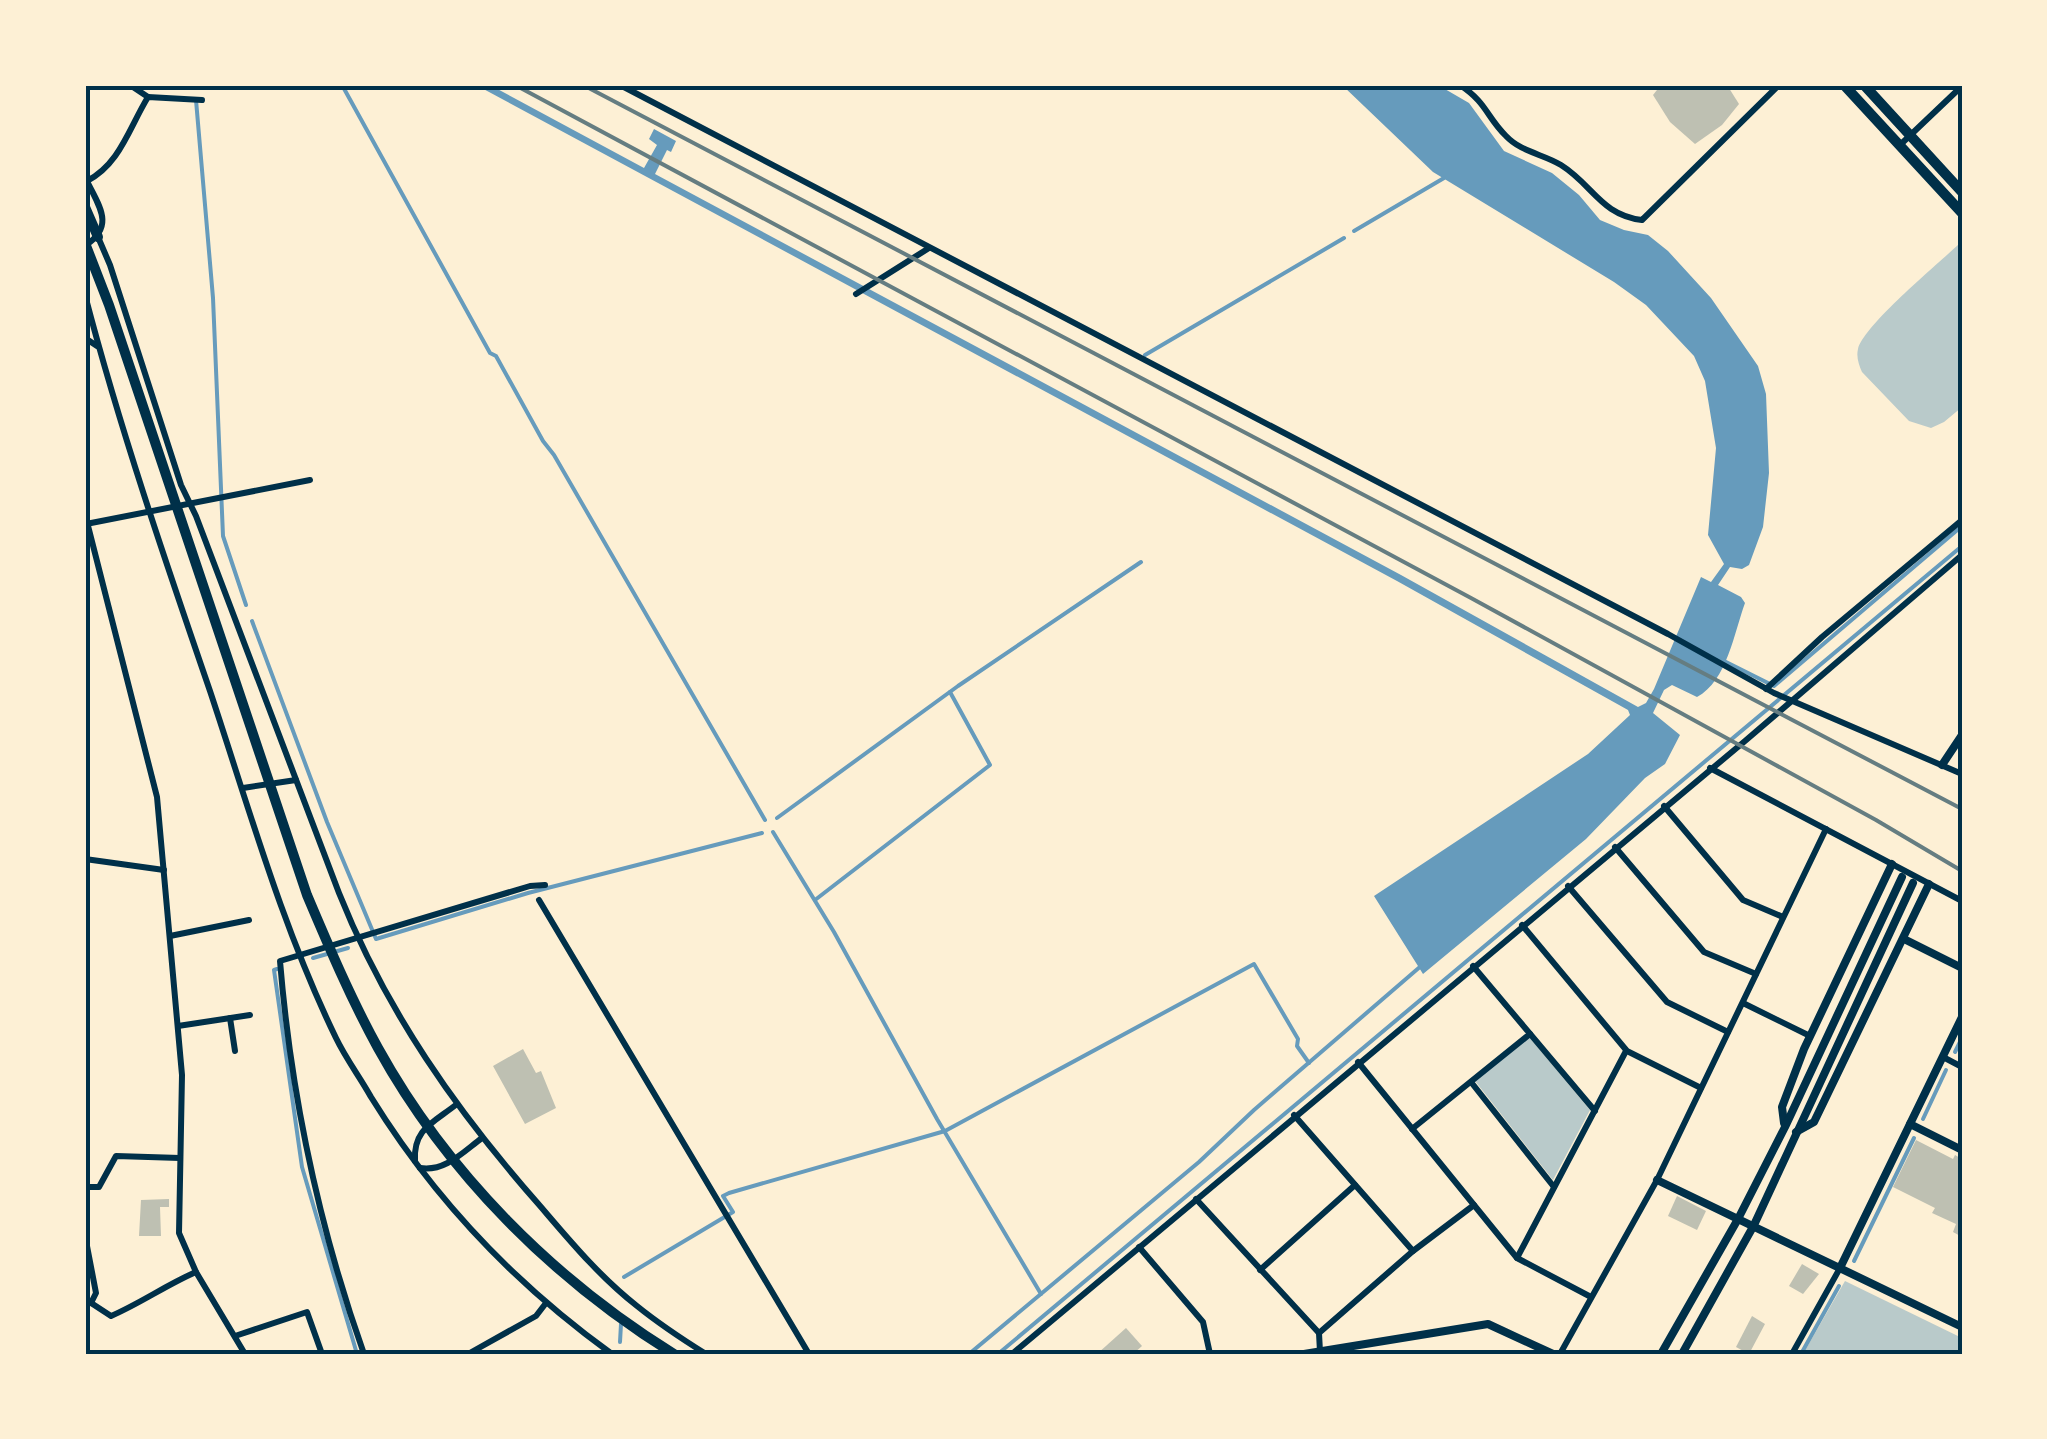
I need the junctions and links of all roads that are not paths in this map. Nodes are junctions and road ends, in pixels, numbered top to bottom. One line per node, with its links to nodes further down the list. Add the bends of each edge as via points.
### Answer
1 (130, 85): 8 (street)
2 (620, 85): 18 (street)
3 (1460, 85): 4 (street, via 1485,105 1508,139 1573,173 1621,217 1642,220)
4 (1779, 85)
5 (1844, 85): 11 (main road)
6 (1864, 85): 10 (main road)
7 (1962, 86): 10 (street)
8 (148, 98): 9 (street); 12 (street, via 120,152 102,173)
9 (198, 100)
10 (1911, 136): 11 (street); 13 (main road)
11 (1900, 145): 15 (main road)
12 (86, 179): 16 (street, via 102,214)
13 (1962, 192)
14 (85, 207): 16 (main road)
15 (1962, 212)
16 (98, 237): 17 (street); 24 (street)
17 (85, 244): 114 (main road, via 307,895 380,1051 496,1209 576,1285)
18 (930, 248): 19 (street); 30 (street)
19 (858, 293)
20 (85, 295): 22 (street)
21 (85, 338): 22 (street)
22 (98, 346): 25 (street)
23 (310, 480): 24 (street)
24 (190, 504): 25 (street); 36 (street)
25 (150, 510): 28 (street); 37 (street)
26 (85, 514): 28 (street)
27 (1962, 520): 30 (street, via 1822,637)
28 (86, 524): 43 (street, via 148,754)
29 (1962, 555): 31 (street)
30 (1770, 691): 31 (street)
31 (1790, 701): 33 (street); 34 (street)
32 (1962, 735): 33 (street)
33 (1942, 765): 35 (street)
34 (1710, 768): 38 (street); 39 (street)
35 (1962, 774)
36 (296, 780): 37 (street); 55 (street)
37 (242, 788): 57 (street)
38 (1664, 806): 40 (street); 51 (street, via 1743,900)
39 (1826, 829): 42 (street); 51 (street)
40 (1616, 847): 48 (street); 60 (street, via 1704,952)
41 (85, 859): 43 (street)
42 (1892, 864): 47 (street); 68 (street)
43 (164, 870): 54 (street)
44 (1902, 877): 80 (street)
45 (1913, 883): 82 (street)
46 (544, 884): 55 (street)
47 (1930, 884): 50 (street); 56 (street)
48 (1568, 886): 53 (street); 66 (street, via 1667,1002)
49 (539, 900): 116 (street)
50 (1962, 901)
51 (1783, 918): 60 (street)
52 (249, 920): 54 (street)
53 (1522, 925): 58 (street); 70 (street)
54 (170, 936): 65 (street)
55 (357, 938): 57 (street); 76 (street, via 405,1030)
56 (1904, 939): 59 (street); 82 (street, via 1814,1122)
57 (299, 956): 86 (street, via 338,1042); 111 (street, via 280,961 294,1082)
58 (1473, 966): 67 (street); 72 (street)
59 (1962, 968)
60 (1756, 974): 61 (street)
61 (1743, 1003): 66 (street); 68 (street)
62 (250, 1015): 64 (street)
63 (1962, 1017): 71 (street)
64 (230, 1018): 65 (street); 69 (street)
65 (178, 1026): 85 (street)
66 (1728, 1032): 75 (street)
67 (1530, 1034): 74 (street); 77 (street)
68 (1810, 1036): 80 (street, via 1782,1107)
69 (234, 1051)
70 (1626, 1051): 75 (street); 77 (street)
71 (1942, 1057): 73 (street); 79 (street)
72 (1358, 1062): 78 (street); 81 (street)
73 (1962, 1066)
74 (1471, 1082): 81 (street); 90 (street)
75 (1702, 1088): 87 (street)
76 (456, 1104): 83 (street); 86 (street, via 417,1136)
77 (1595, 1111): 90 (street)
78 (1294, 1115): 88 (street); 91 (street)
79 (1910, 1124): 84 (street); 99 (street)
80 (1784, 1127): 93 (street)
81 (1412, 1129): 92 (street)
82 (1796, 1132): 94 (street)
83 (482, 1138): 86 (street, via 444,1166); 115 (street, via 586,1259 639,1308)
84 (1962, 1150)
85 (180, 1158): 89 (street, via 116,1156 99,1186); 101 (street, via 179,1233)
86 (417, 1166): 104 (street)
87 (1656, 1180): 93 (street); 102 (street)
88 (1355, 1185): 97 (street); 100 (street)
89 (85, 1187)
90 (1554, 1187): 98 (street)
91 (1196, 1199): 96 (street); 100 (street)
92 (1474, 1205): 97 (street); 98 (street)
93 (1738, 1219): 94 (street); 121 (street)
94 (1754, 1226): 99 (street); 122 (street)
95 (87, 1246): 103 (street, via 96,1293)
96 (1139, 1246): 117 (street); 118 (street, via 1203,1322)
97 (1414, 1252): 106 (street)
98 (1517, 1258): 102 (street)
99 (1840, 1268): 105 (street); 123 (street)
100 (1260, 1270): 106 (street)
101 (196, 1272): 103 (street, via 111,1316); 107 (street)
102 (1591, 1297): 120 (street)
103 (88, 1300)
104 (546, 1304): 112 (street); 113 (street)
105 (1962, 1327)
106 (1319, 1333): 108 (street)
107 (235, 1336): 109 (street); 110 (street, via 307,1312)
108 (1320, 1353): 119 (street); 120 (street, via 1488,1324)
109 (245, 1354)
110 (322, 1354)
111 (364, 1354)
112 (468, 1354)
113 (612, 1354)
114 (674, 1354)
115 (706, 1354)
116 (810, 1354)
117 (1012, 1354)
118 (1210, 1354)
119 (1304, 1354)
120 (1557, 1354)
121 (1662, 1354)
122 (1682, 1354)
123 (1792, 1354)

